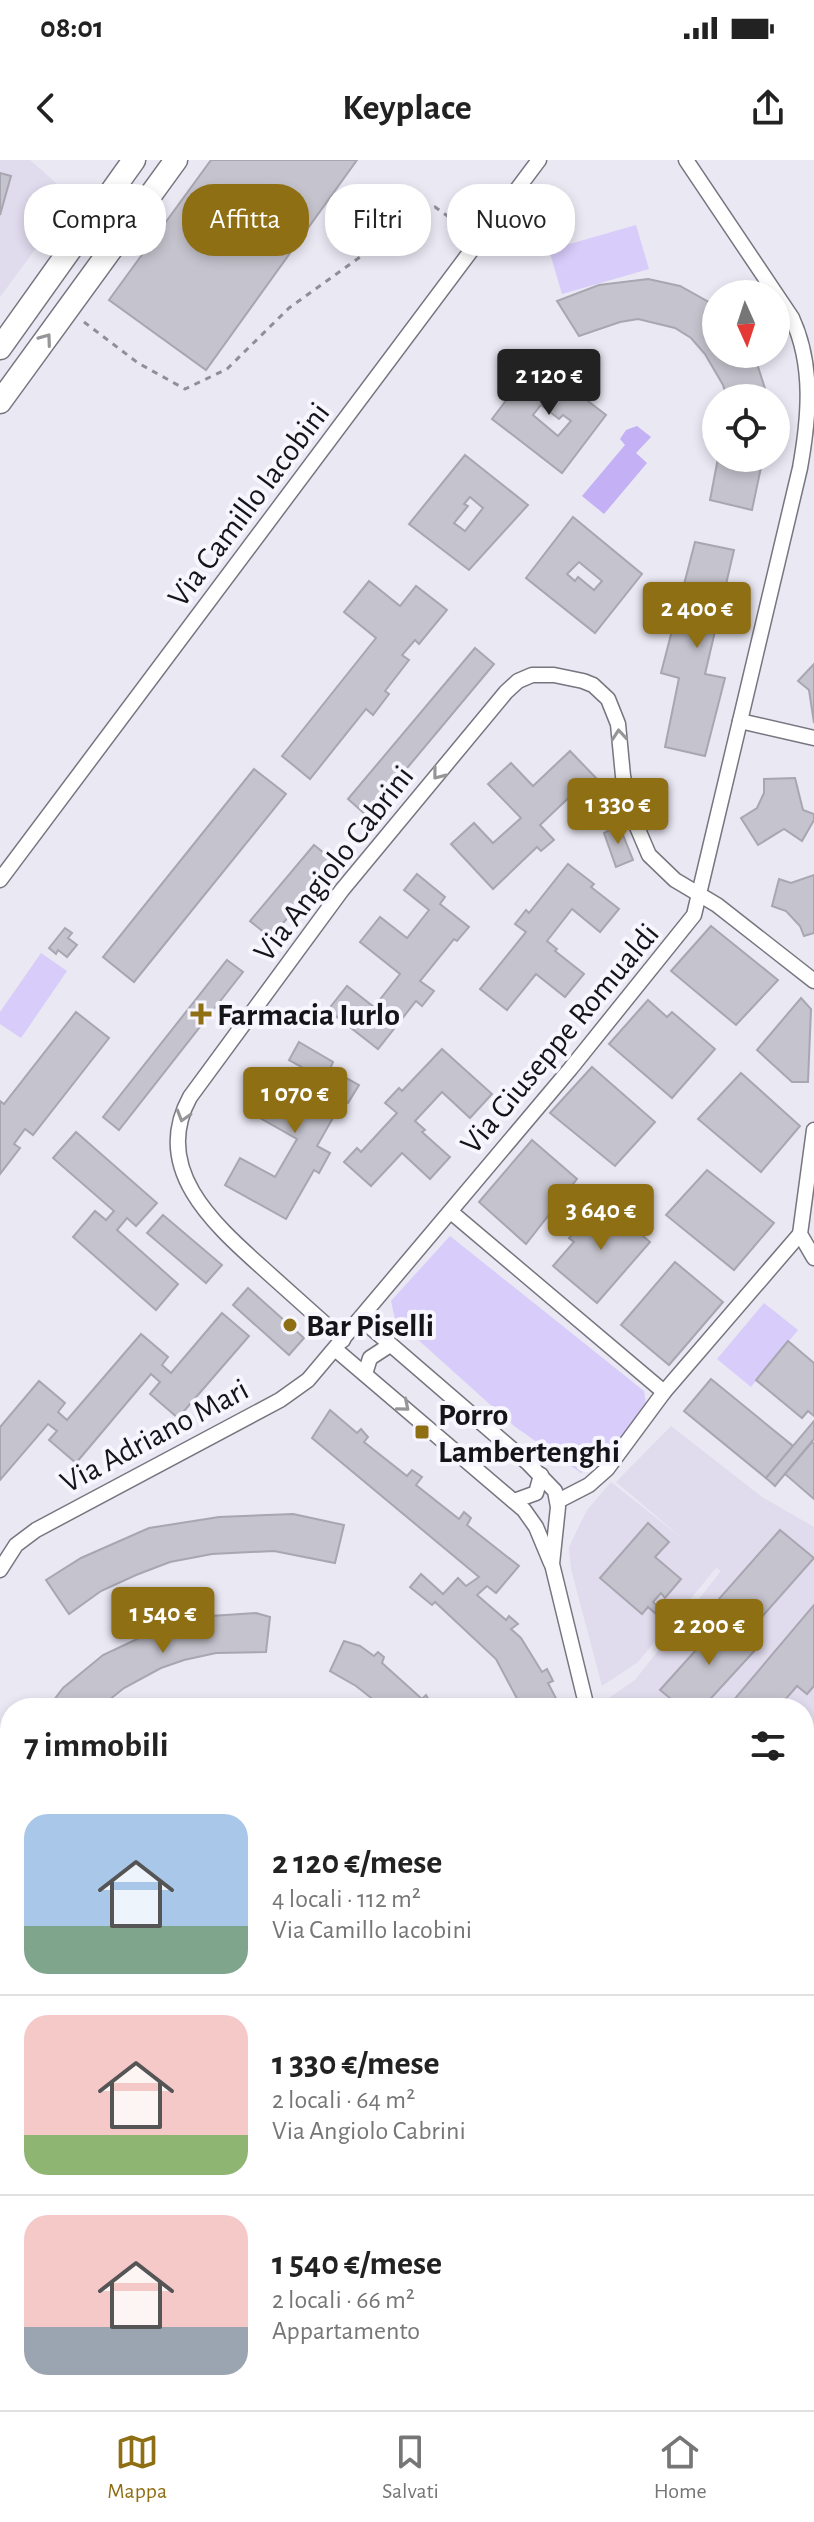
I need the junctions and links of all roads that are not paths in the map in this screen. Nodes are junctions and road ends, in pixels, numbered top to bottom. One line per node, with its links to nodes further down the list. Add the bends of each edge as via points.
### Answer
1 (134, 160): 5 (main road)
2 (176, 160): 6 (main road, one-way to 2)
3 (539, 160): 9 (street, Via Camillo Iacobini)
4 (686, 160): 7 (street, Via Giuseppe Romualdi, via 792,318 810,376 800,468)
5 (0, 348)
6 (0, 402)
7 (740, 721): 8 (street); 10 (street, Via Giuseppe Romualdi)
8 (814, 738)
9 (0, 880)
10 (700, 894): 11 (street, Via Angiolo Cabrini); 13 (street, Via Giuseppe Romualdi, via 682,933); 17 (street, Via Angiolo Cabrini, one-way to 17, via 661,869 637,833 616,714 608,699 583,681 543,674 523,678 506,692 342,890 190,1097 178,1141 188,1184 212,1220)
11 (814, 981)
12 (814, 1130): 14 (street)
13 (451, 1212): 16 (street, Via Giuseppe Romualdi); 20 (street)
14 (800, 1234): 15 (street); 20 (street)
15 (814, 1258)
16 (361, 1319): 17 (street, Via Adriano Mari); 18 (street)
17 (339, 1345): 19 (street, Via Angiolo Cabrini); 25 (street, Via Adriano Mari, via 308,1380 280,1400 28,1535)
18 (390, 1345): 19 (street, via 370,1358); 21 (street)
19 (365, 1374): 22 (street, Via Angiolo Cabrini, one-way to 22)
20 (664, 1392): 23 (street, via 602,1474)
21 (541, 1475): 22 (street, via 536,1493); 23 (street)
22 (514, 1501): 24 (street, Via Angiolo Cabrini, via 533,1521)
23 (558, 1501): 24 (street)
24 (552, 1564): 26 (street)
25 (0, 1570)
26 (585, 1698)

